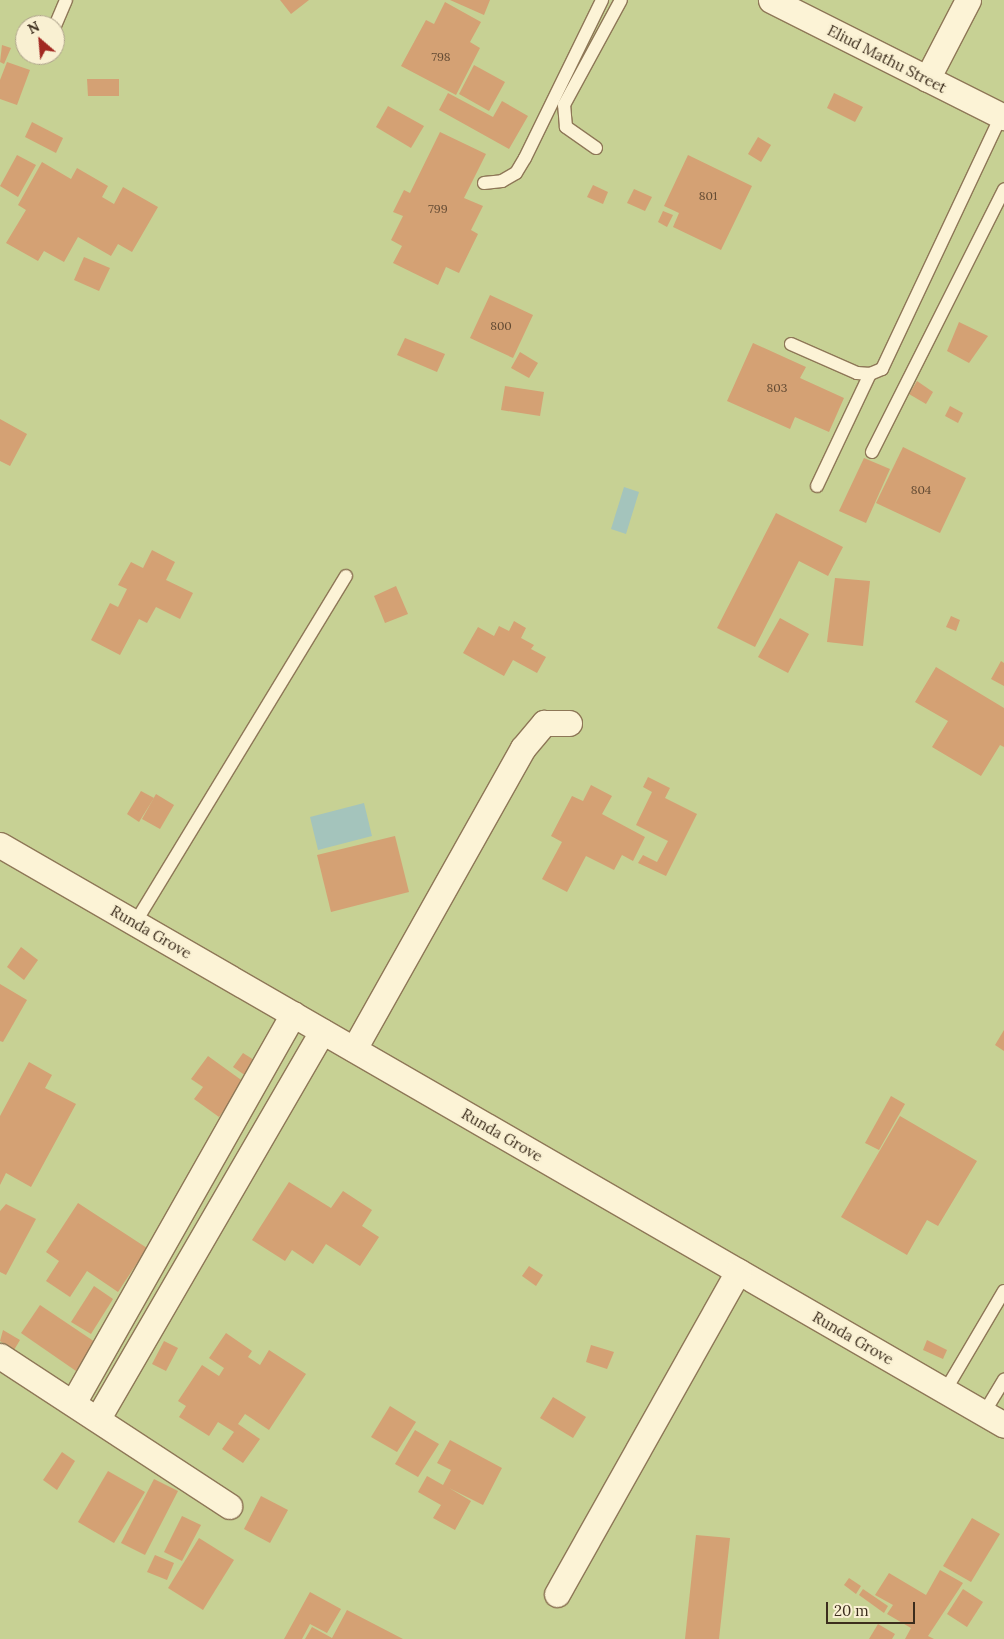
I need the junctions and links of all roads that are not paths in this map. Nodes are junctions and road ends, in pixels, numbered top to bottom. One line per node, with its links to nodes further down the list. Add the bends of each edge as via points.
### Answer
1 (66, 0): 6 (lane)
2 (602, 0): 10 (lane, via 516,173 502,181)
3 (621, 0): 9 (lane, via 564,105 566,127)
4 (770, 0): 7 (street, Eliud Mathu Street)
5 (968, 0): 7 (street)
6 (60, 15)
7 (927, 79): 8 (street, Eliud Mathu Street)
8 (1002, 116): 13 (lane, via 891,354 882,369)
9 (596, 148)
10 (484, 183)
11 (1004, 190): 14 (lane)
12 (791, 344): 13 (lane, via 857,373)
13 (870, 374): 15 (lane)
14 (872, 452)
15 (817, 486)
16 (346, 576): 19 (lane)
17 (569, 723): 22 (street, via 544,723 523,748)
18 (0, 845): 19 (street, Runda Grove)
19 (135, 923): 20 (street, Runda Grove)
20 (293, 1014): 21 (street, Runda Grove); 28 (street)
21 (322, 1031): 22 (street, Runda Grove); 29 (street)
22 (354, 1049): 23 (street, Runda Grove)
23 (738, 1271): 27 (street, Runda Grove); 32 (street)
24 (1004, 1291): 27 (lane)
25 (0, 1356): 28 (street)
26 (1004, 1380): 30 (lane)
27 (945, 1391): 30 (street, Runda Grove)
28 (72, 1403): 29 (street)
29 (98, 1418): 31 (street)
30 (994, 1419)
31 (229, 1506)
32 (557, 1594)

